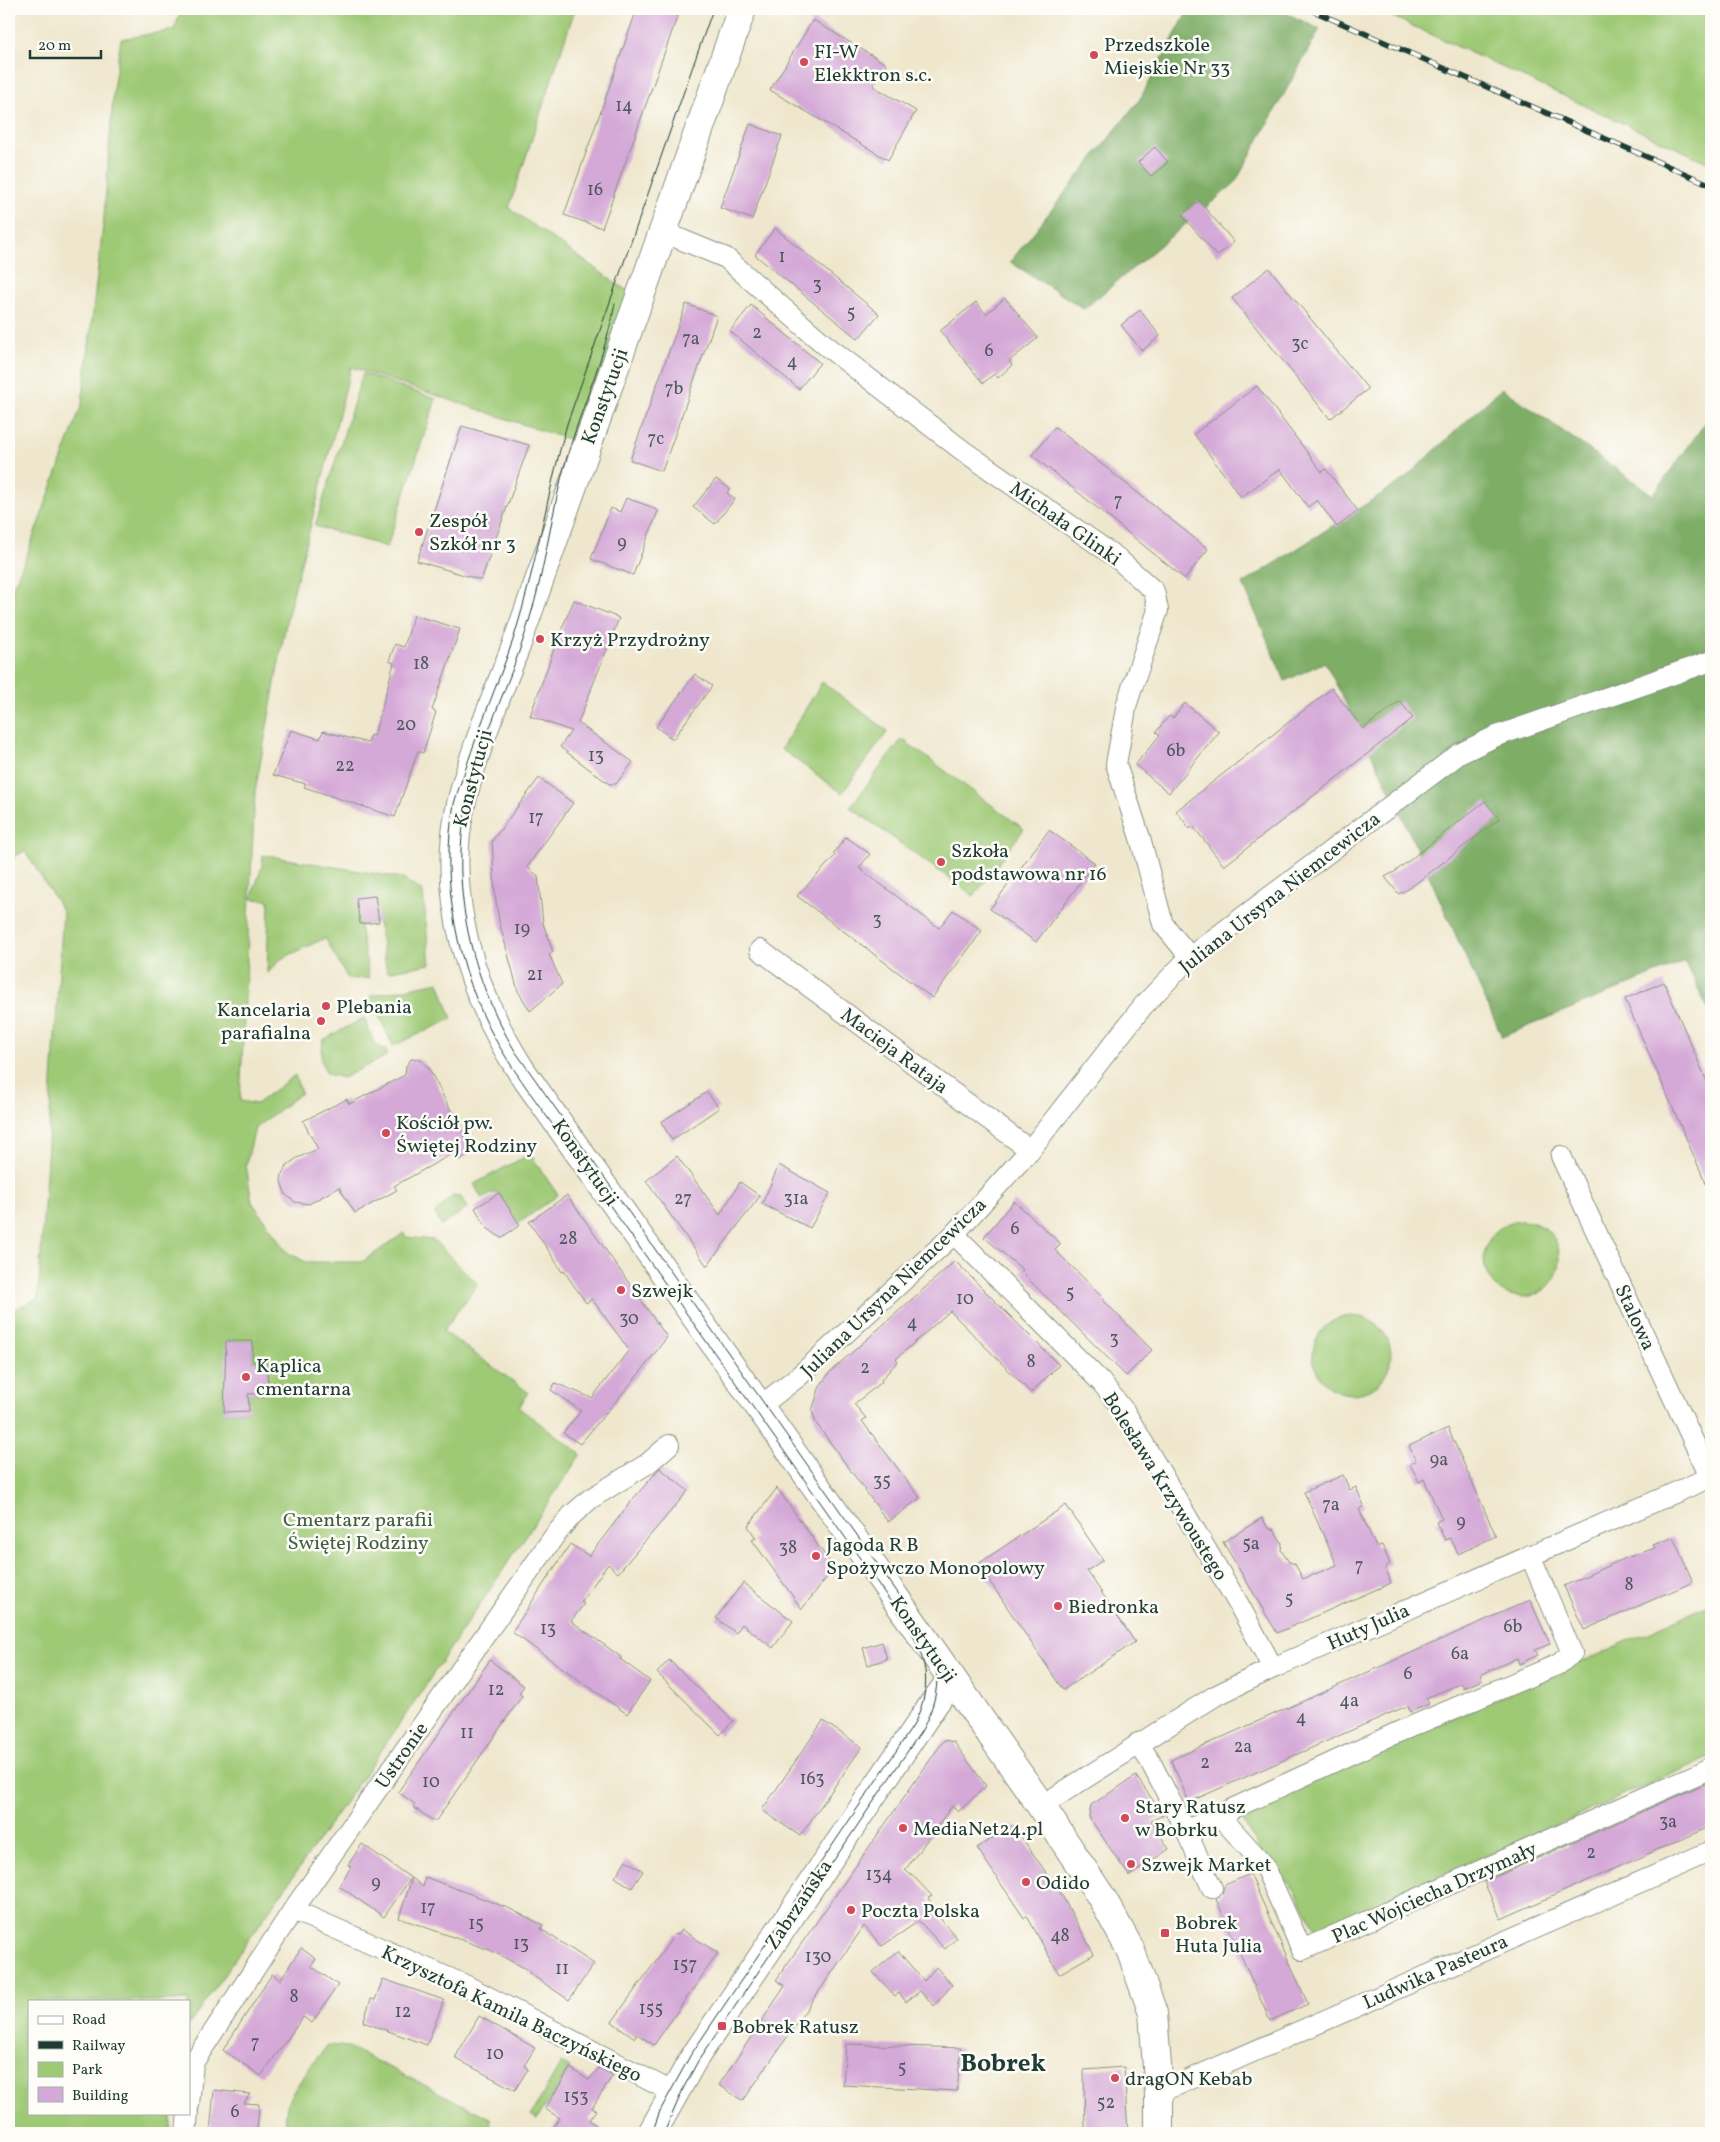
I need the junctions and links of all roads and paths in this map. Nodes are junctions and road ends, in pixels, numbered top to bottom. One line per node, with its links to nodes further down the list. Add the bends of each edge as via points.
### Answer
1 (742, 9): 2 (street, Konstytucji)
2 (663, 232): 5 (street, Michała Glinki, via 726,258 824,344 962,450 1116,557 1154,591 1158,610 1127,703 1116,764 1164,924); 9 (street, Konstytucji, via 483,732 461,804 455,849 456,893 473,970 500,1035 522,1072)
3 (1711, 661): 5 (street, Juliana Ursyna Niemcewicza, via 1494,737 1459,754)
4 (760, 950): 6 (street, Macieja Rataja)
5 (1190, 957): 6 (street, Juliana Ursyna Niemcewicza, via 1143,1006)
6 (1030, 1150): 8 (street, Juliana Ursyna Niemcewicza)
7 (1561, 1156): 11 (street, Stalowa)
8 (954, 1234): 9 (street, Juliana Ursyna Niemcewicza, via 799,1376); 13 (street, Bolesława Krzywoustego, via 1101,1382 1125,1412)
9 (759, 1407): 14 (street, Konstytucji)
10 (669, 1445): 22 (street, Ustronie, via 646,1464 590,1499 555,1535)
11 (1711, 1478): 12 (street, Huty Julia)
12 (1530, 1555): 13 (street, Huty Julia); 18 (street, via 1572,1653 1559,1664 1396,1733)
13 (1274, 1668): 15 (street, Huty Julia, via 1214,1696)
14 (952, 1680): 17 (street, Konstytucji); 24 (street, Zabrzańska, via 694,2058)
15 (1138, 1743): 17 (street, Huty Julia); 19 (street)
16 (1711, 1768): 18 (street, Plac Wojciecha Drzymały, via 1302,1950 1264,1866)
17 (1041, 1806): 25 (street, Konstytucji, via 1102,1898 1130,1949 1153,2013)
18 (1219, 1816): 19 (street)
19 (1186, 1831): 21 (street)
20 (1711, 1851): 25 (street, Ludwika Pasteura)
21 (1212, 1888)
22 (293, 1910): 23 (street, Ustronie, via 192,2063); 24 (street, Krzysztofa Kamila Baczyńskiego, via 465,1985)
23 (190, 2092)
24 (674, 2093): 28 (street, Zabrzańska)
25 (1159, 2093): 29 (street, Konstytucji)
26 (188, 2114): 27 (street)
27 (186, 2133)
28 (652, 2133)
29 (1159, 2133)

